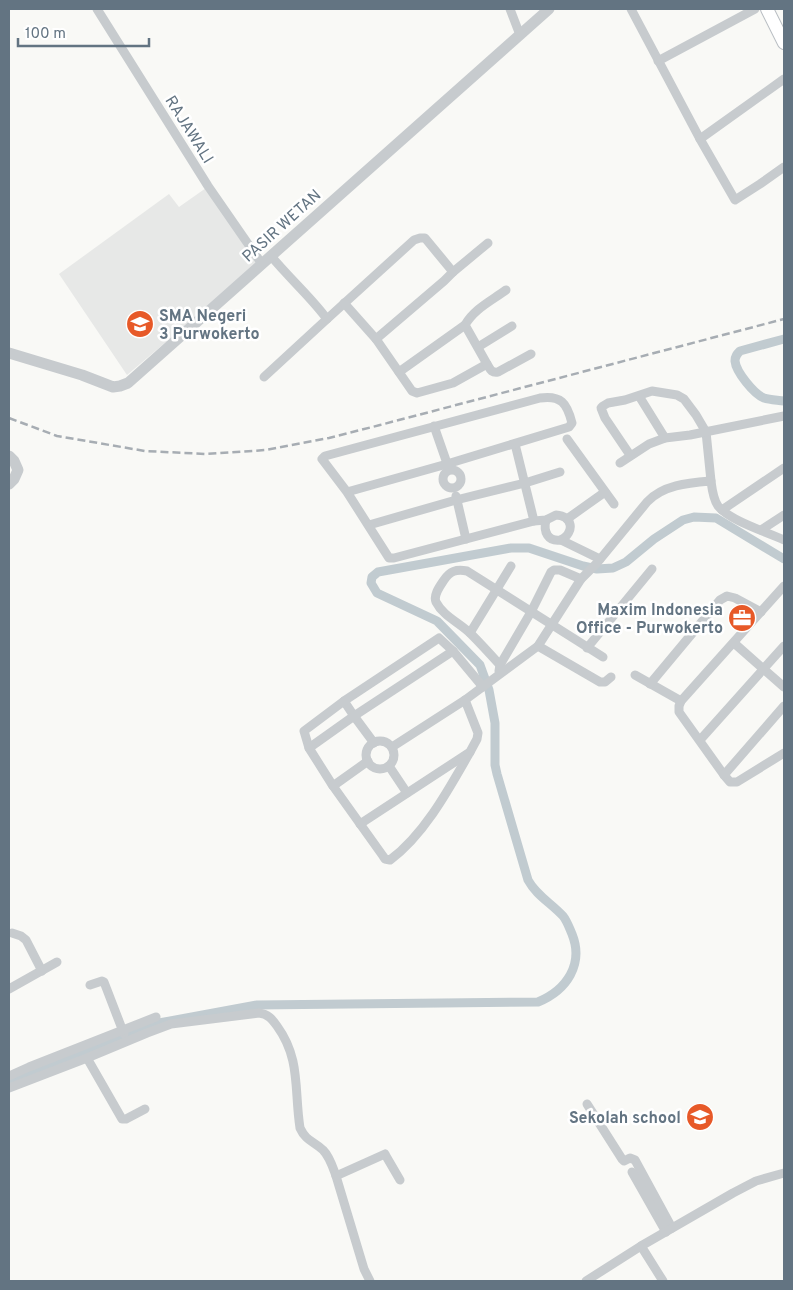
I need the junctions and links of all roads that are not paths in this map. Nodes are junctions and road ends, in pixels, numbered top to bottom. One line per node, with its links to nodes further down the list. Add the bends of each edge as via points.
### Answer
1 (96, 9): 14 (street, RAJAWALI, via 208,186)
2 (510, 9): 7 (street)
3 (549, 9): 7 (street, PASIR WETAN)
4 (631, 9): 9 (street)
5 (755, 9): 9 (street)
6 (767, 9): 8 (main road)
7 (520, 35): 14 (street, PASIR WETAN)
8 (784, 43)
9 (658, 61): 11 (street)
10 (784, 79): 11 (street)
11 (700, 139): 12 (street, via 735,200)
12 (784, 167)
13 (488, 243): 15 (street)
14 (266, 260): 18 (street, RAJAWALI, via 305,291); 23 (street, PASIR WETAN, via 124,385 113,387)
15 (453, 272): 17 (street, via 425,238 420,238); 21 (street)
16 (506, 290): 19 (street, via 477,310)
17 (344, 303): 18 (street); 21 (street)
18 (327, 319): 27 (street)
19 (465, 326): 22 (street); 26 (street)
20 (512, 326): 22 (street)
21 (376, 339): 26 (street)
22 (478, 347): 25 (street)
23 (9, 353)
24 (530, 354): 25 (street, via 498,372 491,371)
25 (487, 364): 26 (street, via 453,383 417,393)
26 (399, 372)
27 (264, 377)
28 (639, 396): 31 (street, via 652,391 677,395 696,414); 32 (street); 35 (street, via 600,408)
29 (784, 416): 31 (street)
30 (434, 426): 34 (street, via 540,398 555,398 566,405 572,423 569,427); 38 (street); 45 (street, via 323,457)
31 (706, 432): 32 (street); 41 (street)
32 (665, 438): 35 (street)
33 (567, 439): 46 (street)
34 (515, 444): 38 (street); 42 (street)
35 (630, 455): 37 (street)
36 (9, 456): 43 (street, via 18,470)
37 (620, 463)
38 (448, 467): 44 (street, via 444,482); 44 (street, via 461,476 460,483); 45 (street)
39 (784, 468): 49 (street)
40 (560, 472): 42 (street)
41 (711, 480): 49 (street, via 715,500); 59 (street, via 662,490 653,496)
42 (525, 483): 47 (street); 53 (street)
43 (9, 484)
44 (454, 488): 47 (street)
45 (347, 492): 54 (street)
46 (606, 492): 48 (street); 52 (street)
47 (456, 500): 54 (street); 56 (street)
48 (614, 504)
49 (722, 510): 55 (street)
50 (784, 515): 55 (street)
51 (546, 520): 52 (street, via 556,515); 53 (street); 57 (street, via 547,536)
52 (567, 520): 57 (street, via 570,531)
53 (534, 521): 56 (street)
54 (369, 525): 56 (street, via 389,558)
55 (761, 530): 58 (street)
56 (466, 539)
57 (561, 540): 59 (street)
58 (784, 540)
59 (596, 564): 62 (street)
60 (511, 566): 64 (street)
61 (652, 569): 72 (street)
62 (581, 580): 65 (street, via 554,570); 67 (street)
63 (784, 586): 66 (street)
64 (496, 589): 65 (street); 68 (street); 68 (street, via 458,569 444,580 435,596 436,601)
65 (531, 612): 67 (street); 75 (street)
66 (761, 612): 69 (street); 80 (street, via 735,598 727,596 720,600)
67 (552, 625): 70 (street); 72 (street)
68 (470, 633): 75 (street)
69 (734, 643): 76 (street); 84 (street)
70 (538, 646): 78 (street, via 600,682); 79 (street)
71 (784, 646): 76 (street)
72 (587, 648): 74 (street)
73 (453, 651): 79 (street); 83 (street, via 439,638); 86 (street)
74 (603, 657)
75 (500, 665): 79 (street)
76 (764, 670): 81 (street); 87 (street)
77 (636, 675): 80 (street)
78 (612, 677)
79 (490, 682): 82 (street)
80 (650, 684): 84 (street)
81 (784, 687)
82 (465, 700): 89 (street); 91 (street, via 478,733)
83 (344, 701): 86 (street); 90 (street, via 306,729 304,733)
84 (682, 701): 87 (street, via 679,712)
85 (784, 706): 95 (street)
86 (354, 716): 88 (street); 90 (street)
87 (700, 740): 95 (street)
88 (374, 743): 89 (street, via 380,741); 93 (street, via 367,752)
89 (392, 747): 94 (street, via 394,756)
90 (309, 748): 96 (street)
91 (470, 752): 97 (street); 98 (street, via 447,793 412,841 390,860)
92 (784, 753): 95 (street, via 738,782 730,782)
93 (368, 762): 94 (street, via 378,768); 96 (street)
94 (389, 766): 97 (street)
95 (724, 775)
96 (333, 786): 98 (street)
97 (407, 793): 98 (street)
98 (360, 824)
99 (12, 933): 101 (street, via 26,940)
100 (57, 962): 101 (street)
101 (42, 971): 103 (street)
102 (90, 985): 105 (street, via 104,982)
103 (9, 989)
104 (156, 1017): 105 (street)
105 (124, 1036): 106 (street); 107 (street); 113 (street, via 171,1024 259,1012 268,1016 290,1046 296,1069 300,1128 304,1136 328,1155)
106 (87, 1058): 108 (street); 110 (street, via 122,1119)
107 (9, 1076)
108 (9, 1088)
109 (587, 1104): 115 (street, via 622,1159 635,1160)
110 (145, 1109)
111 (632, 1172): 115 (street)
112 (784, 1173): 115 (street, via 756,1181)
113 (336, 1176): 114 (street, via 384,1154); 117 (street)
114 (400, 1180)
115 (669, 1230): 116 (street)
116 (641, 1246): 118 (street); 119 (street)
117 (370, 1281)
118 (586, 1281)
119 (663, 1281)

